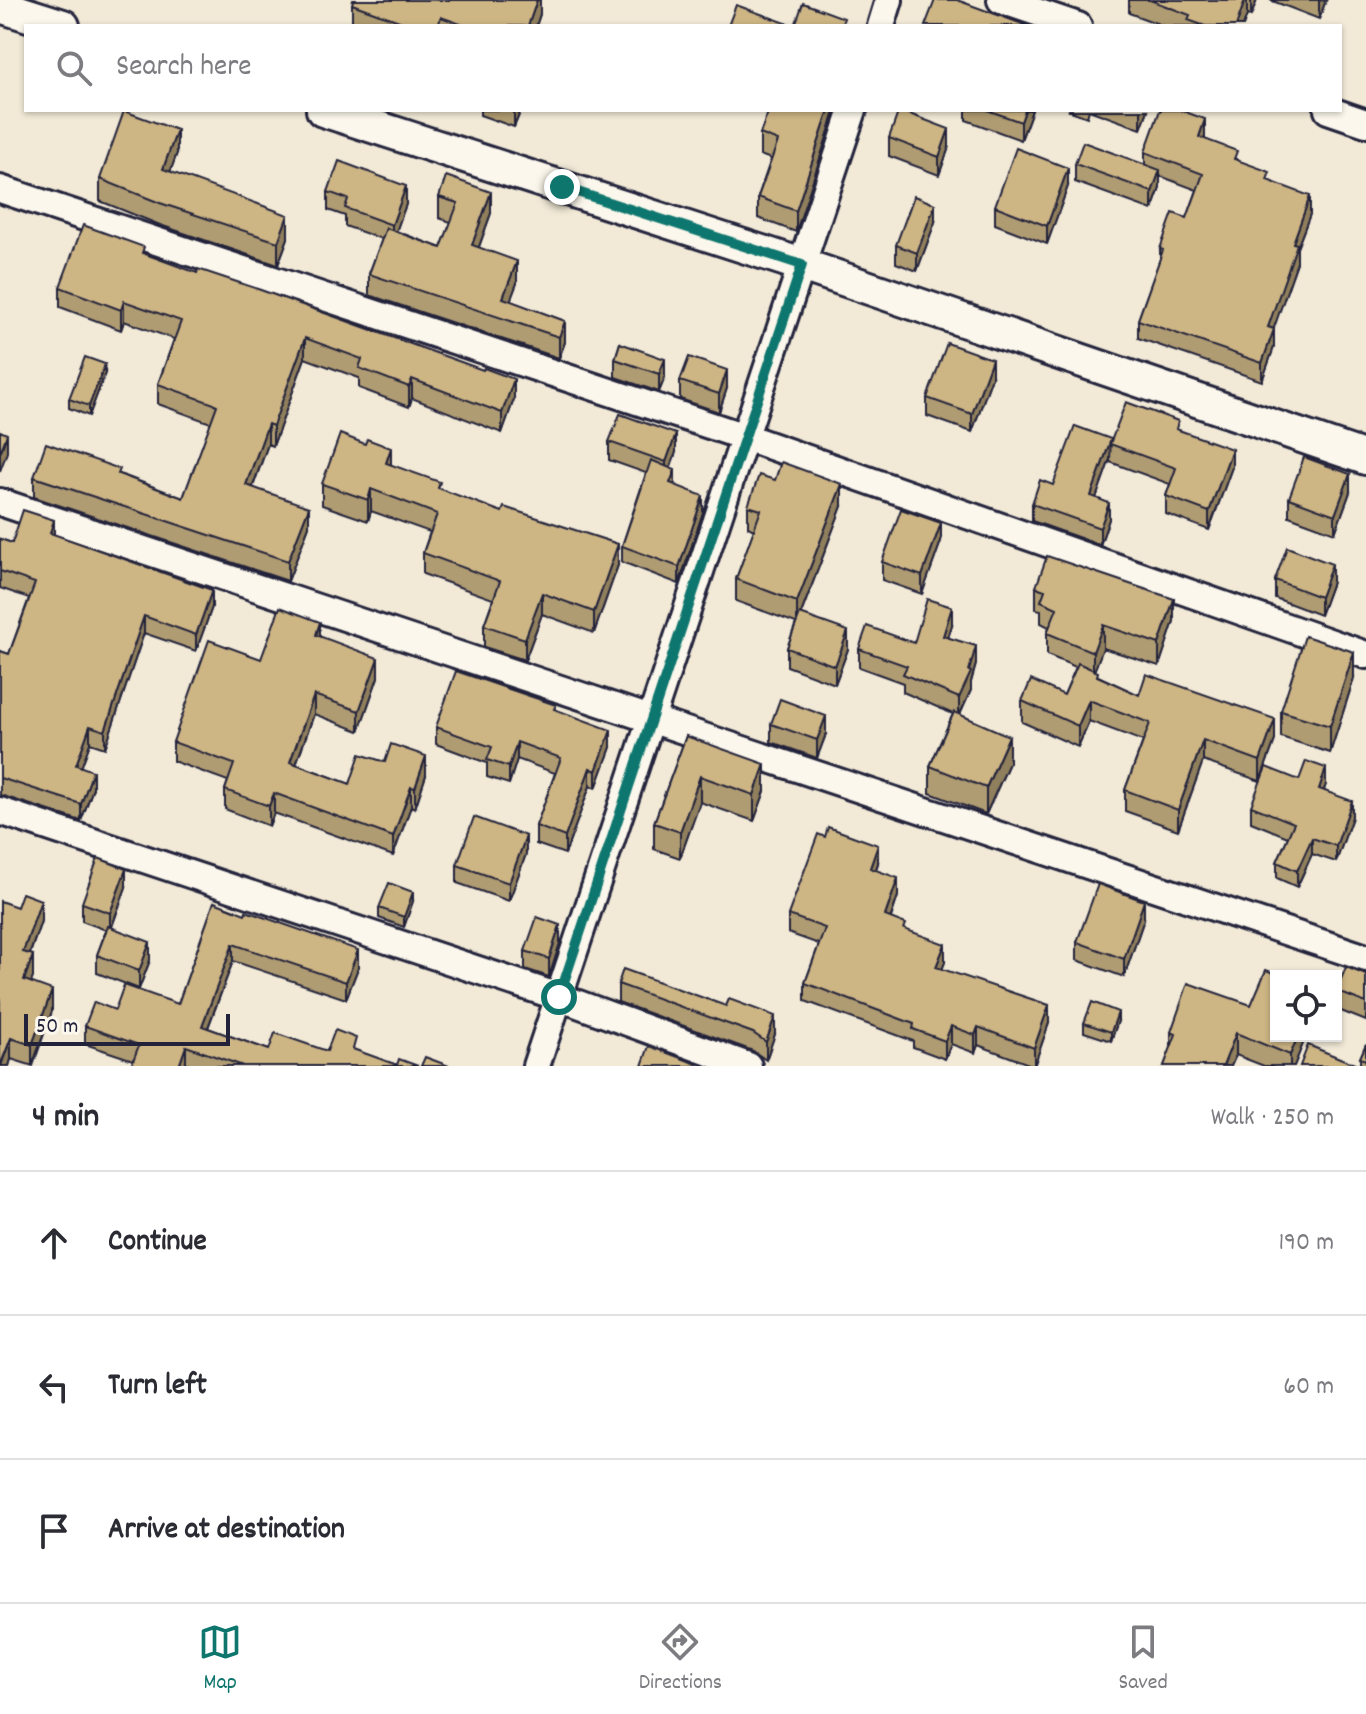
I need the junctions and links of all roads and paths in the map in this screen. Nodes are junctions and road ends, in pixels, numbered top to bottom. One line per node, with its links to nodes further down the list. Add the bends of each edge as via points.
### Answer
1 (889, 0): 5 (street)
2 (1001, 0): 6 (street)
3 (0, 6): 4 (street)
4 (57, 24)
5 (882, 24)
6 (1072, 24)
7 (329, 112): 12 (street)
8 (852, 112): 12 (street)
9 (1334, 112): 10 (street)
10 (1366, 123)
11 (0, 189): 13 (street)
12 (802, 265): 13 (street); 14 (street)
13 (745, 437): 16 (street); 17 (street)
14 (1366, 458)
15 (0, 502): 17 (street)
16 (1366, 655)
17 (651, 719): 19 (street); 20 (street)
18 (0, 811): 20 (street)
19 (1366, 958)
20 (559, 997): 21 (street); 22 (street)
21 (536, 1066)
22 (748, 1066)

